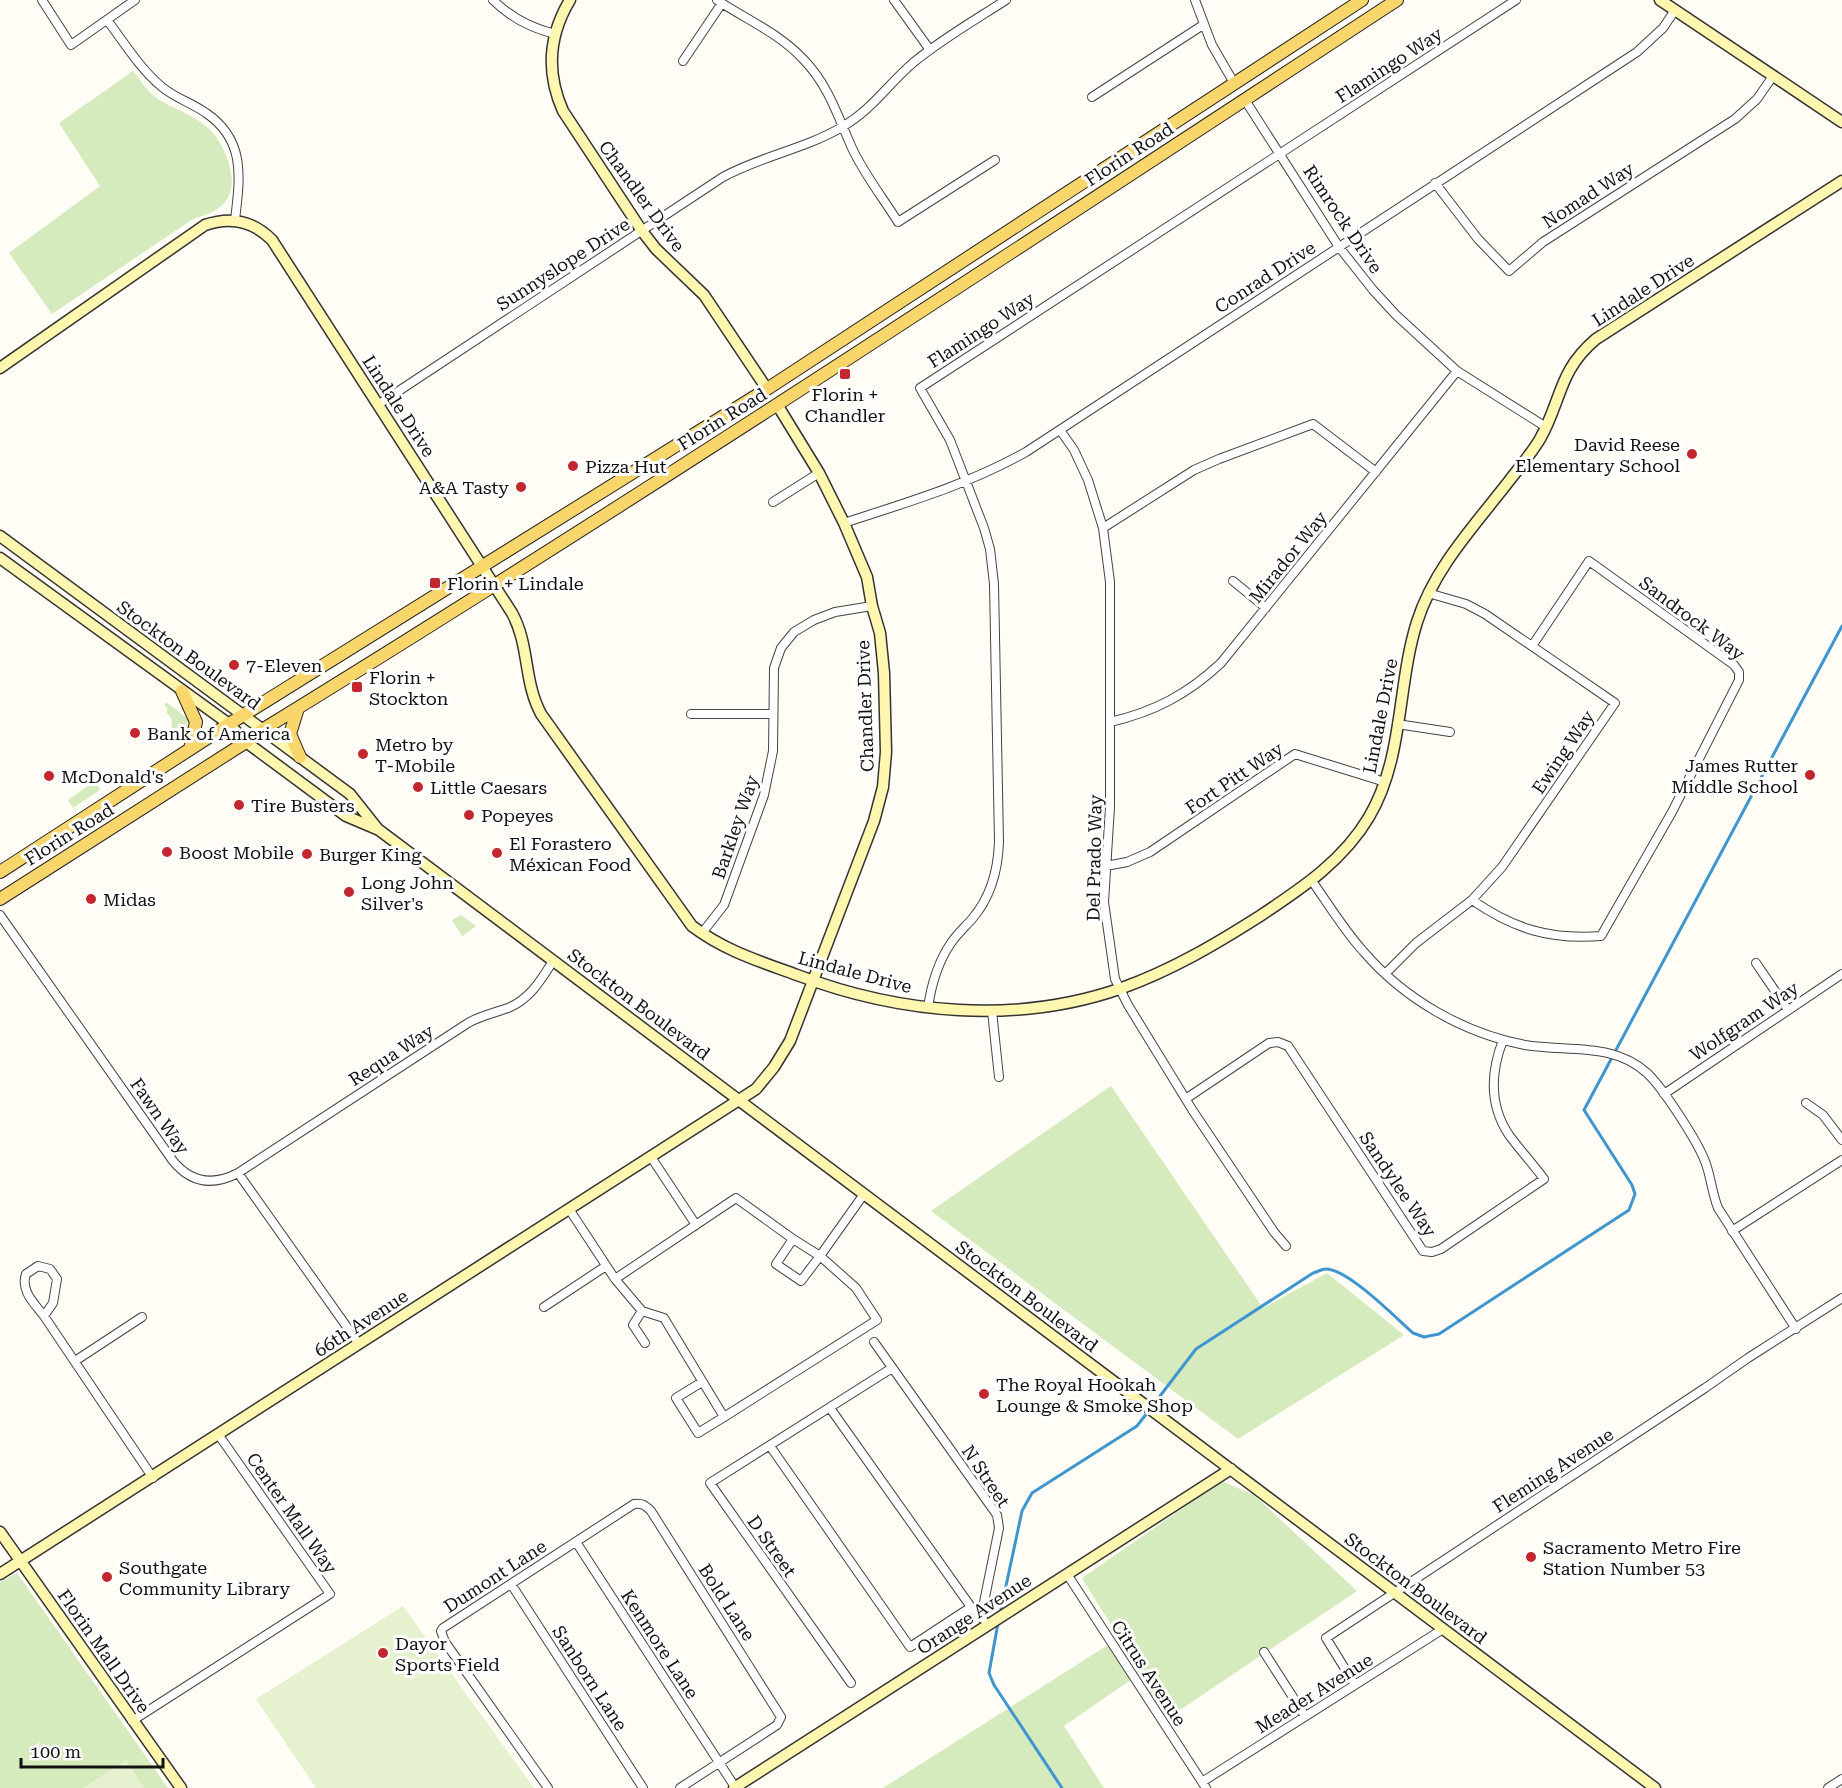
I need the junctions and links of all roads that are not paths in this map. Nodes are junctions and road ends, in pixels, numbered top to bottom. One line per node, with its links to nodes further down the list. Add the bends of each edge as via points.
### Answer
1 (42, 0): 14 (street, via 71,45)
2 (135, 0): 14 (street)
3 (493, 0): 16 (street, via 525,24)
4 (570, 0): 16 (street, Chandler Drive)
5 (894, 0): 17 (street)
6 (1006, 0): 17 (street, Sunnyslope Drive)
7 (1195, 0): 15 (street)
8 (1362, 0): 19 (main road, Florin Road)
9 (1397, 0): 23 (main road, Florin Road)
10 (1516, 0): 27 (street, Flamingo Way)
11 (1660, 0): 13 (street)
12 (719, 2): 18 (street); 26 (street, via 764,27 804,59 827,90)
13 (1675, 10): 20 (street); 30 (street, Conrad Drive, via 1663,28 1637,52)
14 (107, 20): 31 (street, via 159,85 207,113 229,137 240,178)
15 (1203, 25): 21 (street); 22 (street)
16 (555, 33): 32 (street, Chandler Drive, via 551,67 558,101)
17 (930, 50): 26 (street, Sunnyslope Drive)
18 (683, 62)
19 (1256, 69): 21 (main road, Florin Road); 23 (main road)
20 (1773, 76): 25 (street); 30 (street, Nomad Way, via 1743,113 1543,242 1509,271 1478,239)
21 (1234, 83): 24 (main road); 36 (main road, Florin Road)
22 (1092, 97)
23 (1245, 100): 24 (main road, Florin Road); 27 (street, Rimrock Drive)
24 (1221, 115): 39 (main road, Florin Road)
25 (1842, 122)
26 (843, 126): 28 (street, via 857,157 898,222); 32 (street, Sunnyslope Drive, via 735,170)
27 (1281, 154): 33 (street, Rimrock Drive); 45 (street, Flamingo Way, via 920,388 950,440)
28 (995, 160)
29 (1842, 181): 41 (street, Lindale Drive, via 1596,339 1567,374)
30 (1435, 183): 33 (street, Conrad Drive)
31 (236, 220): 34 (street, via 215,221 196,230); 38 (street, Lindale Drive, via 255,226 272,240)
32 (642, 231): 37 (street, Chandler Drive, via 704,295); 38 (street, Sunnyslope Drive)
33 (1339, 247): 35 (street, Rimrock Drive, via 1396,315); 42 (street, Conrad Drive)
34 (0, 368)
35 (1457, 371): 41 (street, Rimrock Drive); 43 (street, Mirador Way)
36 (788, 376): 37 (main road, Florin Road); 39 (main road)
37 (767, 390): 40 (main road); 51 (main road, Florin Road)
38 (379, 404): 51 (street, Lindale Drive)
39 (778, 406): 40 (main road, Florin Road); 44 (street, Chandler Drive)
40 (755, 419): 53 (main road, Florin Road)
41 (1546, 427): 54 (street, Lindale Drive)
42 (1060, 430): 45 (street, Conrad Drive); 48 (street, Del Prado Way, via 1088,480)
43 (1376, 472): 48 (street, via 1313,424 1194,470); 56 (street, Mirador Way)
44 (819, 473): 46 (street); 47 (street, Chandler Drive)
45 (966, 482): 47 (street, Conrad Drive); 86 (street, Flamingo Way, via 984,528 994,572 999,853 984,902 950,944 940,964)
46 (773, 502)
47 (844, 523): 55 (street, Chandler Drive, via 867,577)
48 (1102, 528): 63 (street, Del Prado Way, via 1110,582)
49 (0, 536): 62 (street, Stockton Boulevard)
50 (0, 558): 58 (street, Stockton Boulevard)
51 (484, 567): 53 (street, Lindale Drive); 62 (main road, Florin Road)
52 (1233, 581): 56 (street)
53 (495, 585): 59 (main road, Florin Road); 79 (street, Lindale Drive, via 521,632 529,683 540,714 686,918)
54 (1428, 592): 57 (street, Ewing Way, via 1476,608); 65 (street, Lindale Drive, via 1410,645)
55 (872, 606): 61 (street, Barkley Way, via 824,615 803,625 787,639 774,668); 84 (street, Chandler Drive, via 880,633 884,673 883,787 874,821)
56 (1266, 608): 63 (street, Mirador Way, via 1206,678 1153,710)
57 (1532, 646): 77 (street, Ewing Way, via 1615,703 1516,848); 77 (street, Sandrock Way, via 1589,561 1734,665 1739,680 1672,812 1601,936 1560,937 1536,932 1513,924)
58 (182, 691): 64 (street, Stockton Boulevard); 69 (main road, via 196,722)
59 (297, 708): 66 (main road, Florin Road); 70 (main road, via 290,734)
60 (691, 714): 61 (street)
61 (773, 714): 79 (street, Barkley Way, via 772,751 764,795 724,905)
62 (243, 715): 64 (main road, Florin Road); 66 (street, Stockton Boulevard)
63 (1110, 722): 73 (street, Del Prado Way)
64 (229, 724): 68 (street, Stockton Boulevard); 69 (main road, Florin Road)
65 (1397, 724): 67 (street); 71 (street, Lindale Drive)
66 (262, 730): 68 (main road, Florin Road); 70 (street, Stockton Boulevard)
67 (1450, 732)
68 (246, 742): 72 (street, Stockton Boulevard, via 346,816); 76 (main road, Florin Road)
69 (190, 748): 74 (main road, Florin Road)
70 (300, 757): 72 (street, Stockton Boulevard, via 350,794)
71 (1385, 782): 73 (street, Fort Pitt Way, via 1295,754 1150,852); 75 (street, Lindale Drive, via 1359,833)
72 (379, 830): 80 (street, Stockton Boulevard)
73 (1106, 866): 85 (street, Del Prado Way, via 1104,902)
74 (0, 872)
75 (1312, 881): 82 (street, via 1349,934); 85 (street, Lindale Drive, via 1209,948)
76 (0, 899)
77 (1472, 900): 82 (street, Ewing Way, via 1416,943)
78 (0, 915): 98 (street, Fawn Way, via 179,1169 197,1180 207,1181 227,1179)
79 (702, 933): 84 (street, Lindale Drive, via 723,947)
80 (554, 961): 93 (street, Stockton Boulevard); 98 (street, Requa Way, via 523,999 468,1023)
81 (1756, 963): 87 (street)
82 (1385, 974): 89 (street, via 1433,1010)
83 (1842, 974): 87 (street, Wolfgram Way)
84 (813, 981): 86 (street, Lindale Drive, via 873,999); 93 (street, Chandler Drive, via 790,1041 756,1089)
85 (1119, 989): 88 (street, Lindale Drive, via 1058,1003); 92 (street, Del Prado Way)
86 (928, 1008): 88 (street, Lindale Drive)
87 (1788, 1010): 91 (street, Wolfgram Way)
88 (992, 1011): 90 (street)
89 (1503, 1040): 91 (street, via 1555,1049 1602,1051 1628,1060 1646,1072); 92 (street, Sandylee Way, via 1494,1070 1497,1110 1510,1137 1544,1179 1432,1252 1424,1251 1288,1046 1269,1043)
90 (999, 1077)
91 (1664, 1094): 102 (street, via 1699,1148 1714,1198)
92 (1186, 1098): 104 (street, Del Prado Way)
93 (739, 1100): 96 (street, 66th Avenue); 99 (street, Stockton Boulevard)
94 (1806, 1103): 95 (street, via 1823,1115)
95 (1842, 1140)
96 (651, 1157): 100 (street, 66th Avenue); 101 (street)
97 (1842, 1160): 102 (street)
98 (238, 1173): 116 (street)
99 (864, 1194): 105 (street); 124 (street, Stockton Boulevard)
100 (569, 1209): 106 (street); 116 (street, 66th Avenue)
101 (696, 1225): 103 (street, via 736,1198); 107 (street)
102 (1732, 1231): 113 (street)
103 (794, 1239): 105 (street); 105 (street, via 776,1264 801,1281)
104 (1286, 1246)
105 (820, 1256): 121 (street, via 856,1288 878,1320)
106 (606, 1266): 107 (street); 109 (street)
107 (615, 1279): 110 (street)
108 (1842, 1298): 113 (street, Fleming Avenue)
109 (544, 1307)
110 (642, 1311): 115 (street, via 633,1325); 119 (street, via 664,1318)
111 (44, 1316): 111 (street, via 24,1284 26,1274 38,1266 50,1269 57,1279 53,1303); 117 (street)
112 (142, 1317): 117 (street)
113 (1796, 1329): 132 (street, Fleming Avenue)
114 (874, 1342): 118 (street, N Street)
115 (645, 1343)
116 (359, 1344): 122 (street, 66th Avenue)
117 (75, 1361): 125 (street)
118 (892, 1368): 120 (street); 134 (street, N Street, via 997,1515 999,1528)
119 (702, 1382): 121 (street); 121 (street, via 676,1398 692,1425 698,1433)
120 (830, 1408): 123 (street); 133 (street)
121 (724, 1417)
122 (218, 1434): 125 (street, 66th Avenue); 140 (street, Center Mall Way, via 330,1594)
123 (770, 1446): 133 (street, via 910,1647); 137 (street, D Street, via 710,1483)
124 (1231, 1469): 130 (street, Orange Avenue); 132 (street, Stockton Boulevard)
125 (153, 1478): 128 (street, 66th Avenue)
126 (0, 1532): 128 (street, Florin Mall Drive)
127 (576, 1542): 131 (street, Dumont Lane); 141 (street, Kenmore Lane); 141 (street, Bold Lane, via 634,1504 646,1506 657,1521 782,1717 777,1725)
128 (21, 1561): 129 (street, 66th Avenue); 140 (street, Florin Mall Drive)
129 (0, 1574)
130 (1067, 1574): 134 (street, Orange Avenue); 143 (street, Citrus Avenue)
131 (511, 1584): 145 (street, Dumont Lane, via 443,1628 441,1635); 146 (street, Sanborn Lane)
132 (1394, 1592): 135 (street, Stockton Boulevard); 138 (street, Fleming Avenue, via 1326,1638)
133 (971, 1607): 134 (street)
134 (987, 1621): 148 (street, Orange Avenue)
135 (1443, 1629): 138 (street, Meader Avenue); 149 (street, Stockton Boulevard)
136 (1263, 1652): 139 (street)
137 (851, 1683)
138 (1355, 1685): 139 (street, Meader Avenue)
139 (1305, 1716): 143 (street, Meader Avenue)
140 (132, 1721): 144 (street, Florin Mall Drive)
141 (719, 1763): 147 (street); 148 (street, Orange Avenue)
142 (1842, 1779): 150 (street)
143 (1204, 1785)
144 (181, 1788)
145 (548, 1788)
146 (643, 1788)
147 (680, 1788)
148 (734, 1788)
149 (1655, 1788)
150 (1828, 1788)

